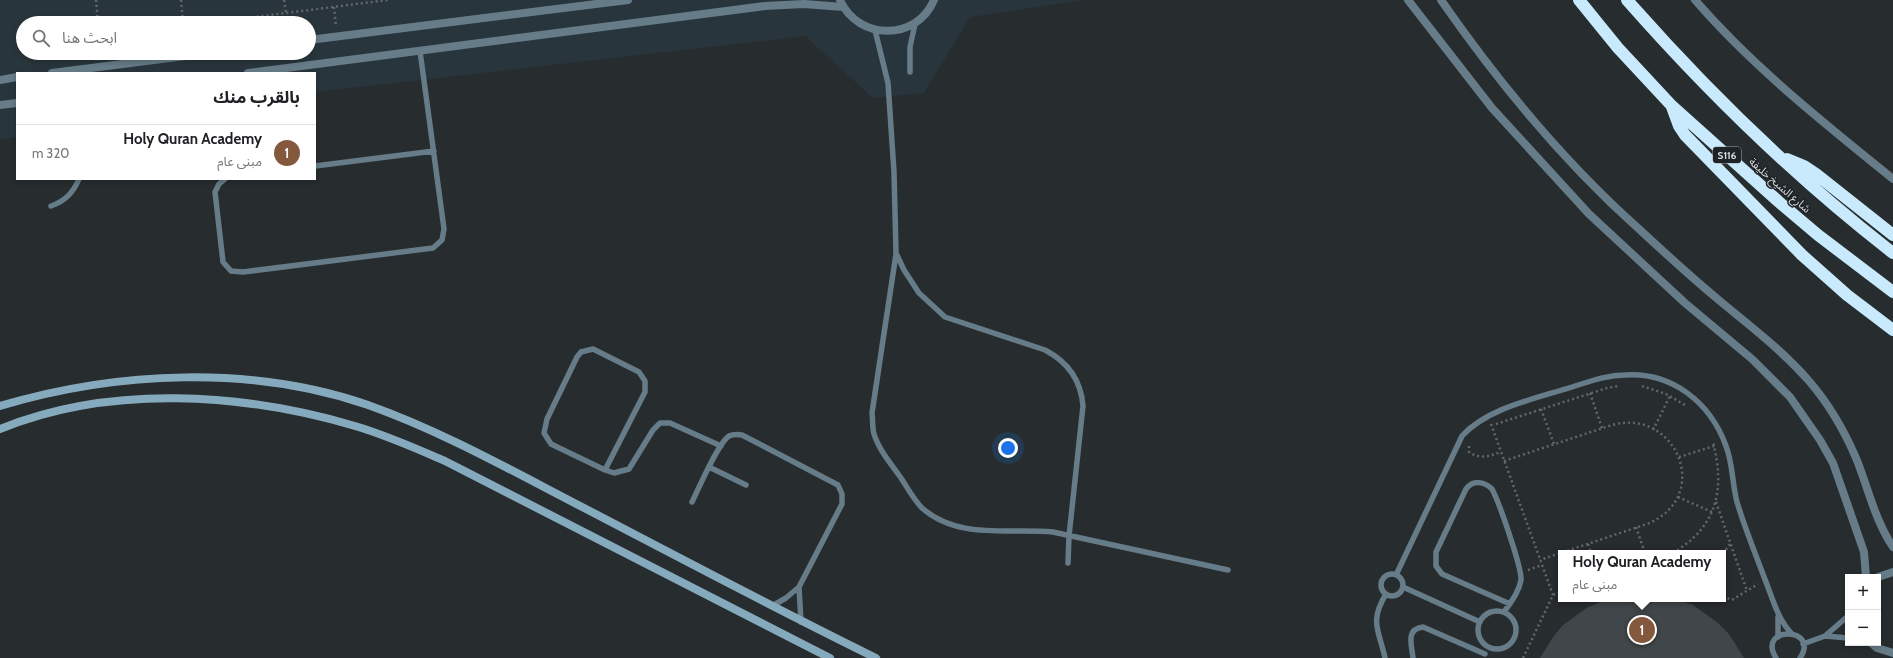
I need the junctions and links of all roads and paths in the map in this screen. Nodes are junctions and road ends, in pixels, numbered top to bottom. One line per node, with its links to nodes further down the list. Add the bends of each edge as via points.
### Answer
1 (96, 0): 17 (path)
2 (181, 0): 18 (path)
3 (284, 0): 16 (path)
4 (380, 0): 5 (path); 16 (path)
5 (388, 0)
6 (628, 0): 22 (street)
7 (780, 0): 15 (street)
8 (934, 0): 20 (street, via 928,12)
9 (1408, 0): 90 (street, via 1492,108 1579,204 1679,298 1767,373 1790,397 1813,428 1833,463 1864,552)
10 (1441, 0): 77 (street, via 1473,46 1511,93 1582,173 1636,227 1789,359 1809,381 1842,430)
11 (1579, 0): 32 (highway, شارع الشيخ خليفة / S116, via 1618,48)
12 (1627, 0): 34 (highway, شارع الشيخ خليفة, via 1700,79)
13 (1695, 0): 36 (street, via 1770,78)
14 (842, 3): 15 (street); 21 (street, via 857,22)
15 (765, 6): 23 (street)
16 (286, 13): 19 (path)
17 (97, 16)
18 (182, 16)
19 (262, 16)
20 (915, 24): 21 (street, via 896,31); 27 (lane, via 910,47)
21 (875, 30): 41 (lane, via 888,83)
22 (316, 39)
23 (420, 51): 26 (street); 33 (lane)
24 (154, 60): 25 (street)
25 (60, 72)
26 (256, 72)
27 (910, 72)
28 (16, 78): 29 (street)
29 (0, 80)
30 (16, 103): 31 (street)
31 (0, 105)
32 (1672, 106): 43 (highway, شارع الشيخ خليفة / S116, via 1796,216); 44 (highway, via 1685,135 1746,199 1802,255 1847,295)
33 (434, 151): 35 (lane); 38 (lane, via 444,229 442,240 428,250 243,272 231,271 223,262 215,192)
34 (1778, 156): 40 (highway, via 1798,163 1816,174); 42 (highway, شارع الشيخ خليفة)
35 (316, 166)
36 (1893, 179)
37 (79, 180): 39 (lane, via 69,196)
38 (224, 180)
39 (51, 206)
40 (1893, 234)
41 (896, 253): 74 (lane, via 919,293 945,317 1045,350 1063,362 1076,377 1083,406); 74 (lane, via 872,413 874,434 882,451 921,507 941,521 959,528 1034,530)
42 (1893, 253)
43 (1893, 292)
44 (1893, 330)
45 (1622, 386): 47 (path)
46 (1636, 386): 48 (path, via 1654,389)
47 (1590, 394): 51 (path); 54 (path)
48 (1670, 396): 50 (path); 57 (path)
49 (0, 406): 103 (main road, via 46,394 94,386 183,378 251,381 321,392 366,404 451,439)
50 (1689, 408)
51 (1541, 410): 53 (path); 60 (path)
52 (1488, 415): 53 (path); 91 (lane, via 1462,436); 93 (lane, via 1610,376 1649,376 1676,386 1710,413 1722,435 1733,470 1739,509)
53 (1492, 426): 56 (path); 63 (path)
54 (1602, 428): 57 (path, via 1628,422); 60 (path)
55 (0, 429): 118 (main road, via 52,413 98,404 149,399 215,400 266,406 356,426 445,461)
56 (1485, 429)
57 (1653, 430): 64 (path, via 1667,439)
58 (1712, 440): 62 (path)
59 (1470, 443): 63 (path, via 1469,452 1476,457 1483,458)
60 (1554, 444): 65 (path)
61 (721, 446): 66 (lane); 67 (lane, via 670,423 660,423 629,469 614,473); 94 (lane, via 730,436 742,435 834,482 841,489 842,504)
62 (1714, 446): 64 (path); 71 (path, via 1719,470)
63 (1501, 452): 65 (path)
64 (1679, 457): 69 (path, via 1683,482)
65 (1504, 461): 84 (path)
66 (709, 467): 68 (lane); 70 (lane)
67 (605, 470): 67 (lane, via 551,444 544,433 547,419 577,357 593,349 639,372 646,381 644,392)
68 (746, 485)
69 (1678, 497): 72 (path); 73 (path, via 1664,516)
70 (692, 502)
71 (1716, 502): 72 (path); 76 (path)
72 (1712, 512): 81 (path, via 1697,534)
73 (1636, 527): 75 (path); 80 (path)
74 (1069, 536): 85 (lane); 87 (lane)
75 (1588, 544): 78 (path); 79 (path)
76 (1730, 544): 82 (path); 96 (path)
77 (1893, 548)
78 (1570, 550)
79 (1590, 550)
80 (1645, 550)
81 (1677, 550)
82 (1726, 550)
83 (1558, 554): 84 (path)
84 (1540, 560): 86 (path)
85 (1068, 563)
86 (1542, 565): 88 (path); 99 (path)
87 (1228, 570)
88 (1521, 572): 100 (lane, via 1492,489 1484,483 1473,483 1466,489 1436,552 1435,561 1442,574); 102 (lane, via 1520,584)
89 (1893, 572): 92 (street)
90 (1866, 574)
91 (1396, 575): 95 (lane, via 1401,578); 98 (lane, via 1388,575 1383,580 1382,587)
92 (1881, 576)
93 (1765, 579): 96 (path); 105 (lane)
94 (799, 587): 103 (lane); 107 (lane)
95 (1403, 587): 98 (lane, via 1396,595); 108 (lane)
96 (1746, 591): 101 (path, via 1732,600)
97 (1558, 593): 99 (path)
98 (1386, 594): 120 (lane, via 1380,603 1376,624)
99 (1553, 595): 122 (path)
100 (1494, 597): 102 (lane); 104 (lane)
101 (1726, 597)
102 (1510, 604): 104 (lane)
103 (772, 606): 107 (main road)
104 (1502, 612): 108 (lane, via 1488,614); 115 (lane, via 1516,624 1514,641 1505,648)
105 (1778, 615): 109 (lane); 110 (lane)
106 (1845, 619): 111 (lane)
107 (801, 622): 119 (main road)
108 (1480, 622): 115 (lane, via 1478,633)
109 (1791, 633): 110 (lane); 113 (lane)
110 (1778, 636): 123 (lane, via 1773,645)
111 (1826, 636): 112 (lane); 113 (lane)
112 (1845, 638)
113 (1803, 644): 124 (lane)
114 (1876, 646): 116 (street)
115 (1488, 647): 117 (lane)
116 (1890, 654)
117 (1484, 656): 121 (lane, via 1422,626 1414,629 1410,637)
118 (830, 658)
119 (876, 658)
120 (1385, 658)
121 (1413, 658)
122 (1523, 658)
123 (1776, 658)
124 (1800, 658)

